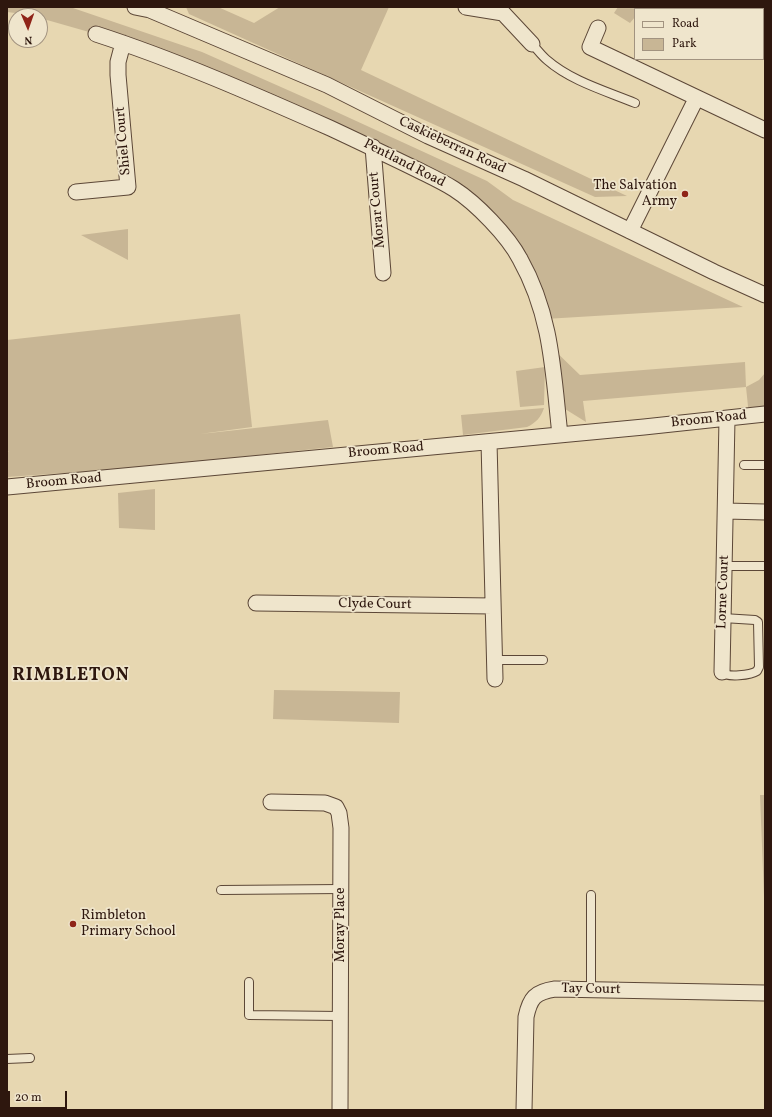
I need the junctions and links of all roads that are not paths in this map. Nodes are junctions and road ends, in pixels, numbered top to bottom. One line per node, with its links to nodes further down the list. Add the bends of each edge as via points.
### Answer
1 (135, 7): 3 (street, Caskieberran Road)
2 (466, 7): 4 (street)
3 (151, 9): 14 (street, Caskieberran Road, via 327,85 428,136)
4 (504, 10): 8 (street)
5 (598, 28): 9 (street, via 590,47)
6 (96, 34): 7 (street, Pentland Road)
7 (123, 43): 12 (street, Pentland Road, via 257,96); 13 (street, Shiel Court, via 118,62 118,75 128,187)
8 (532, 44): 10 (lane, via 546,60 564,71)
9 (696, 99): 11 (street); 14 (street)
10 (635, 103)
11 (765, 130)
12 (372, 147): 15 (street, Morar Court); 19 (street, Pentland Road, via 459,193 476,206 520,258 534,286 545,319)
13 (76, 192)
14 (630, 230): 16 (street, Caskieberran Road)
15 (383, 273)
16 (765, 295)
17 (765, 414): 18 (street, Broom Road)
18 (727, 419): 19 (street, Broom Road); 24 (street, Lorne Court)
19 (560, 435): 20 (street, Broom Road)
20 (489, 442): 23 (street, Broom Road); 29 (street)
21 (744, 465): 22 (lane)
22 (765, 465)
23 (7, 487)
24 (726, 511): 25 (street); 26 (street, Lorne Court)
25 (765, 512)
26 (725, 566): 27 (lane); 30 (street, Lorne Court)
27 (765, 566)
28 (256, 603): 29 (street, Clyde Court)
29 (493, 606): 31 (street)
30 (724, 618): 33 (street, Lorne Court); 33 (lane, via 758,622 759,667 751,674 726,675)
31 (494, 660): 32 (lane); 34 (street)
32 (543, 660)
33 (722, 672)
34 (495, 679)
35 (271, 802): 37 (street, Moray Place, via 325,803 336,807 341,828)
36 (221, 890): 37 (lane)
37 (341, 890): 42 (street, Moray Place)
38 (592, 895): 40 (lane)
39 (249, 982): 42 (lane, via 249,1015)
40 (591, 990): 41 (street, Tay Court); 46 (street, Tay Court, via 547,990 536,995 529,1004 526,1017)
41 (765, 993)
42 (340, 1016): 45 (street, Moray Place)
43 (30, 1058): 44 (lane)
44 (7, 1059)
45 (340, 1110)
46 (524, 1110)

